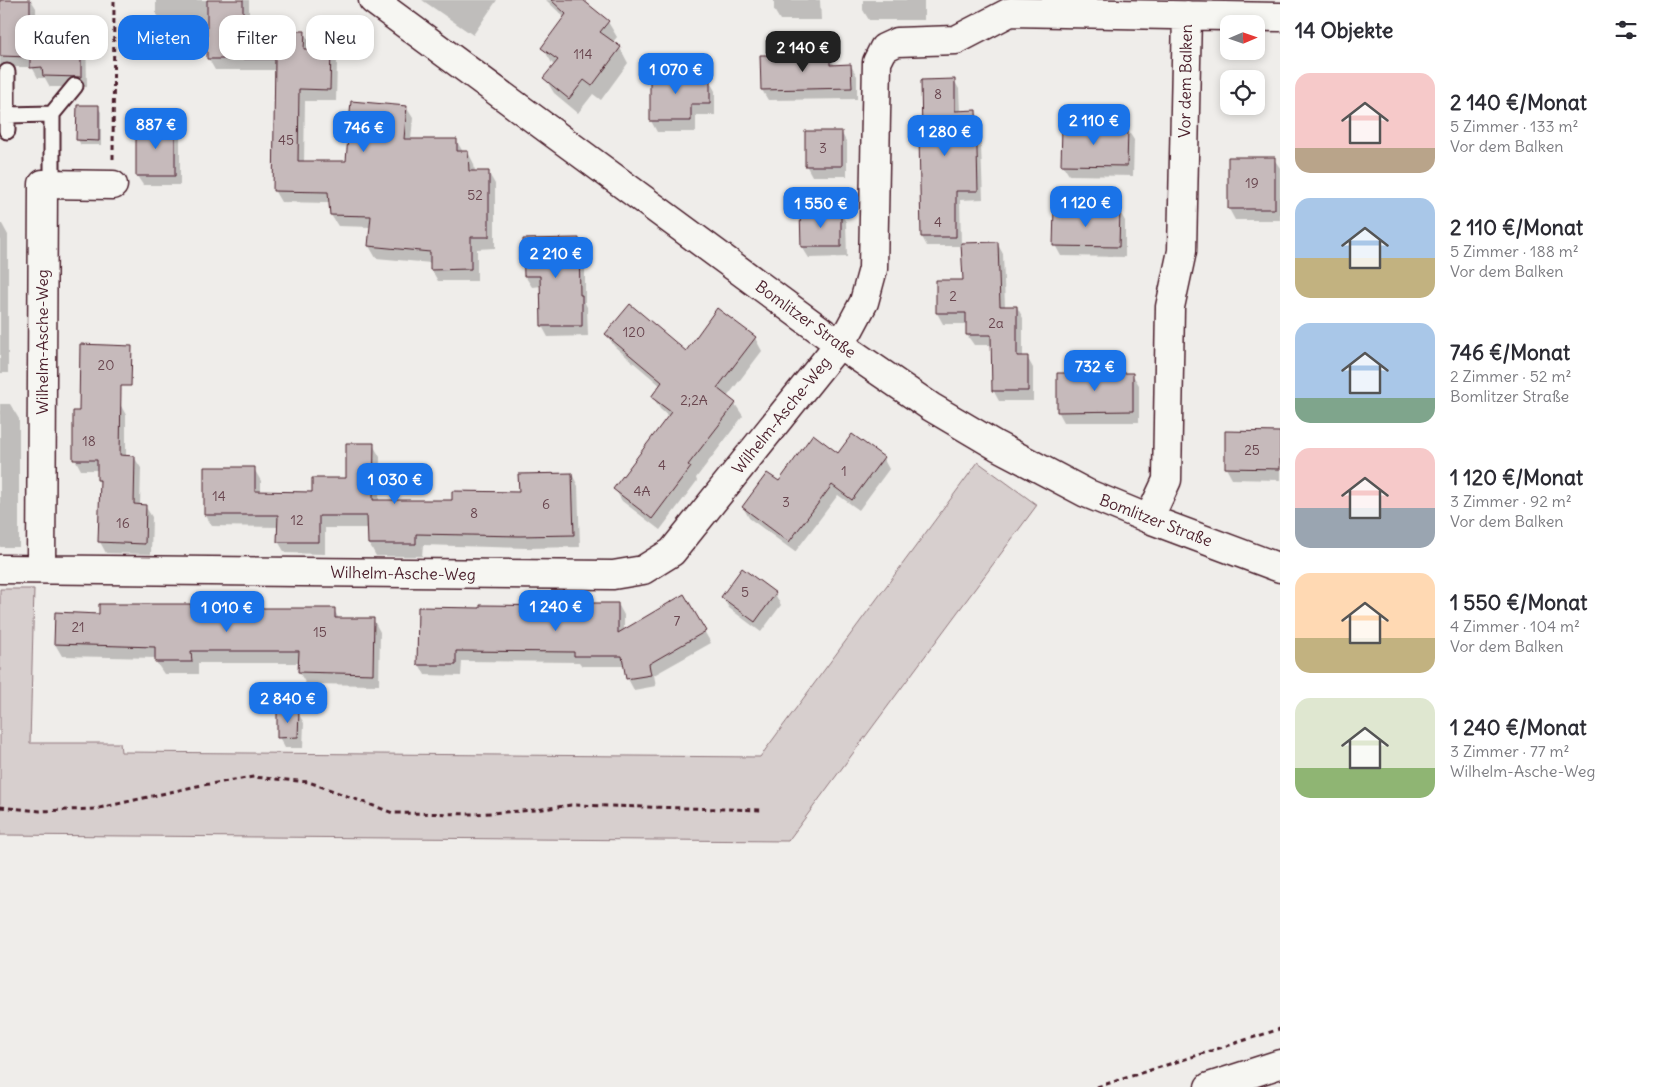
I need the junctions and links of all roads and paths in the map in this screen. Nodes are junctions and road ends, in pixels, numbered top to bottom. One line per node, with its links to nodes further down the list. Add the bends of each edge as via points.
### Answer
1 (114, 0): 12 (path)
2 (373, 0): 13 (street, Bomlitzer Straße)
3 (1236, 8): 4 (street); 5 (street)
4 (1187, 15): 13 (street, Vor dem Balken, via 1010,12 956,40 897,42 884,48 877,62 873,269 864,302); 14 (street, Vor dem Balken, via 1182,251 1170,307 1167,480)
5 (1280, 17)
6 (7, 72): 9 (lane)
7 (75, 86): 8 (lane)
8 (52, 114): 9 (lane); 11 (lane)
9 (7, 115): 10 (lane)
10 (7, 130)
11 (52, 184): 12 (street); 17 (street, Wilhelm-Asche-Weg, via 43,184)
12 (113, 185)
13 (839, 344): 14 (street, Bomlitzer Straße, via 931,407 997,446 1086,493); 17 (street, Wilhelm-Asche-Weg, via 672,552 643,570 613,575)
14 (1149, 519): 15 (street, Bomlitzer Straße)
15 (1280, 568)
16 (0, 569): 17 (street, Wilhelm-Asche-Weg)
17 (41, 569)
18 (0, 807): 19 (path, via 40,811 95,809 253,777 309,782 393,813 474,814 571,805)
19 (762, 810)
20 (1280, 1029): 22 (path)
21 (1280, 1064): 23 (street)
22 (1097, 1087)
23 (1209, 1087)

